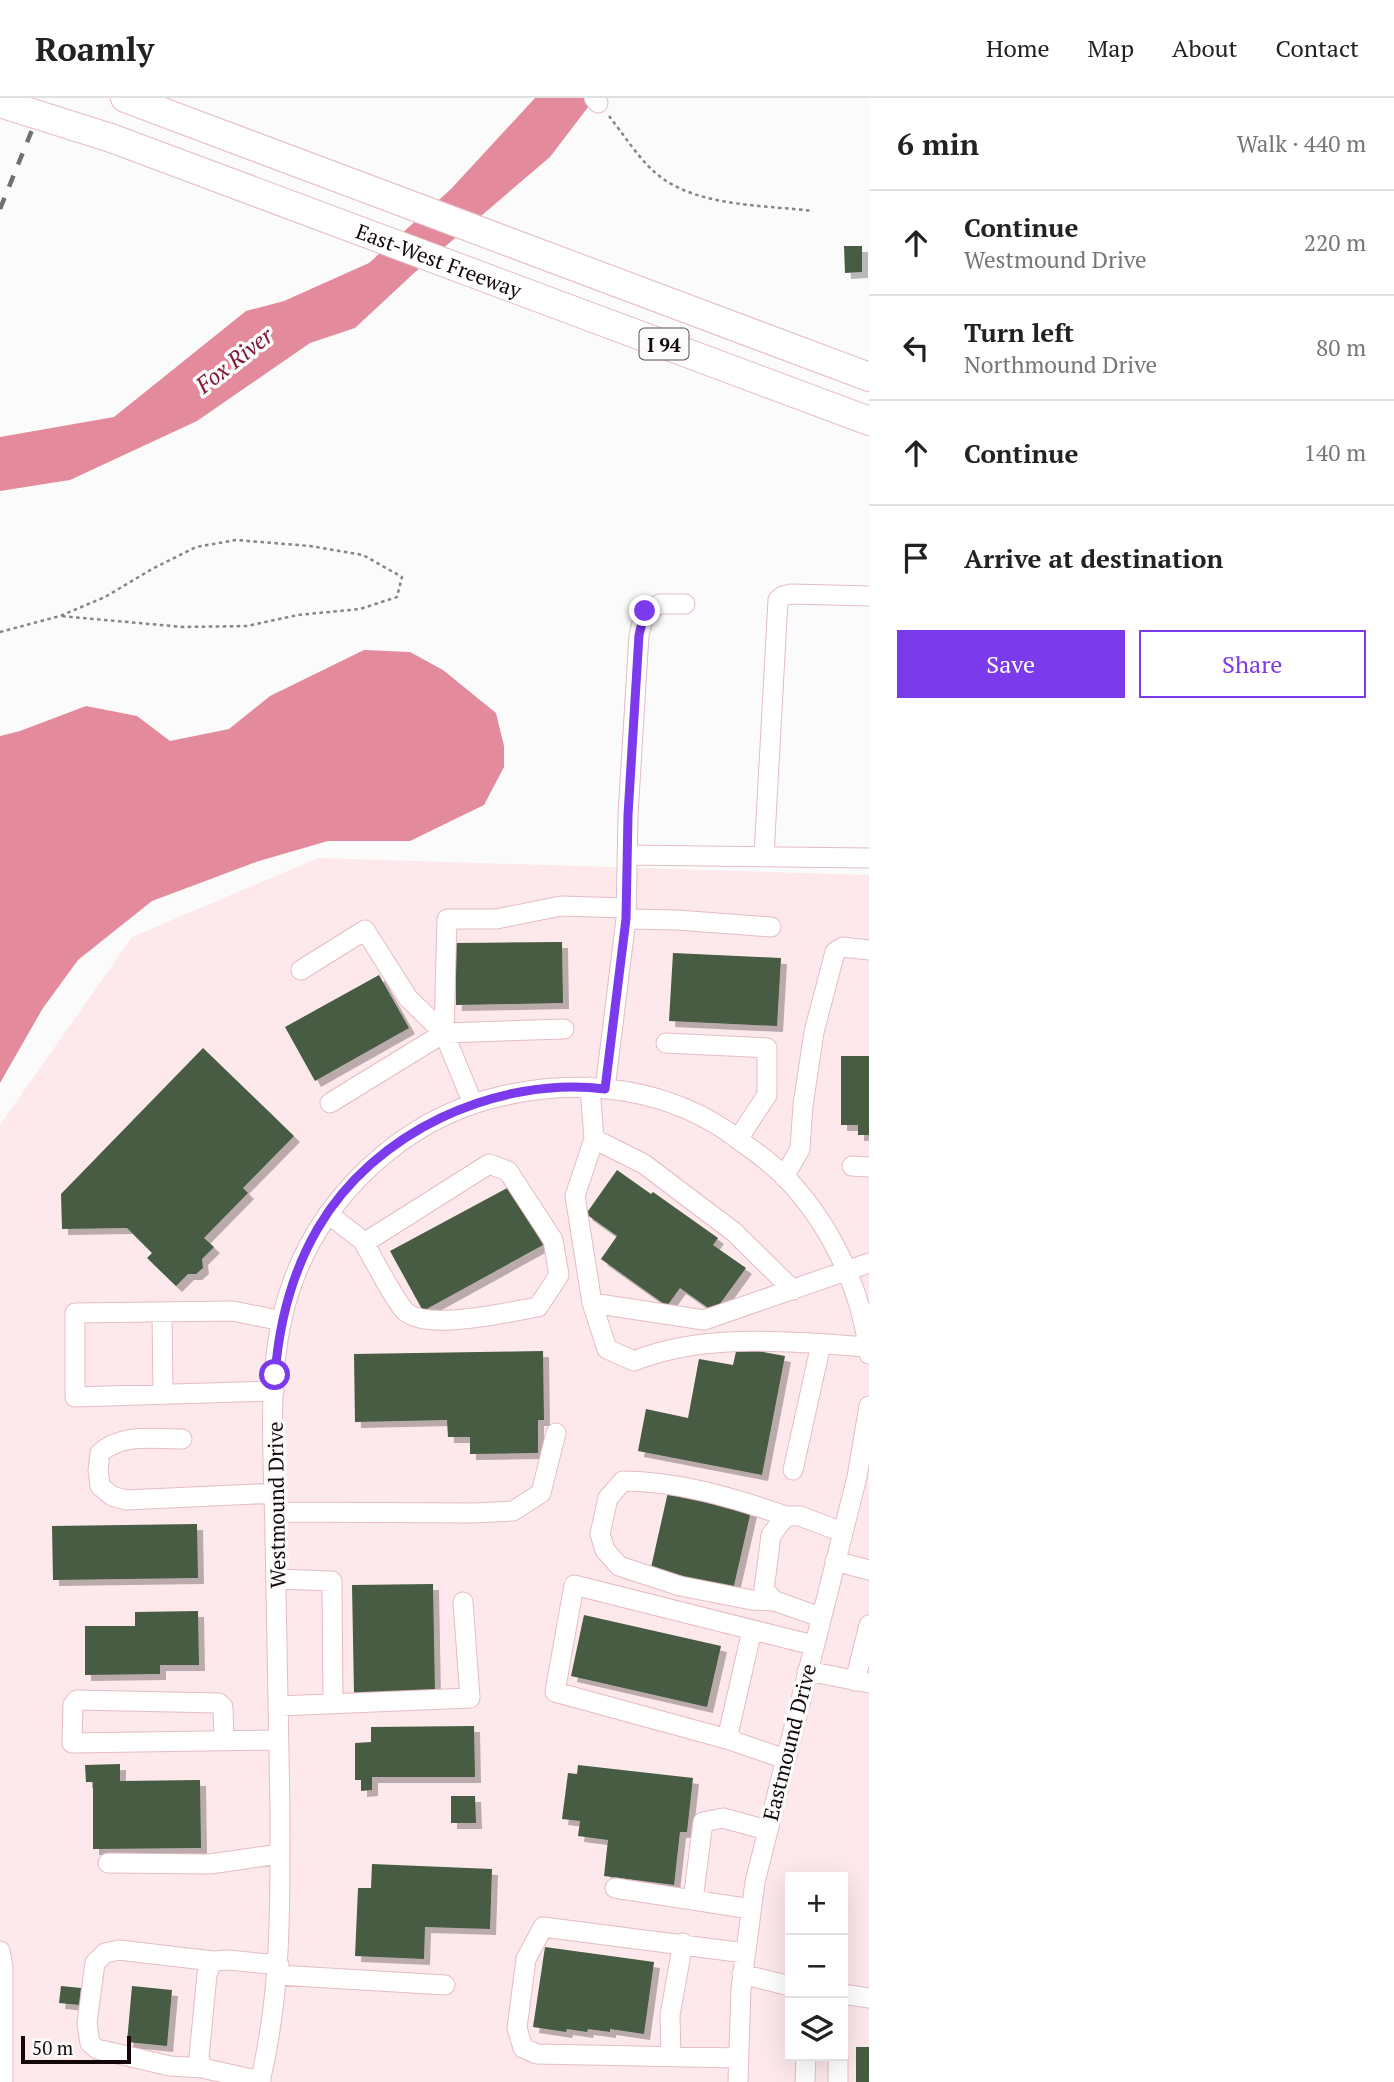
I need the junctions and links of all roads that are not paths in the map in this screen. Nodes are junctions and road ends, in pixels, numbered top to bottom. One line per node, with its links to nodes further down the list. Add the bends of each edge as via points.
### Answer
1 (8, 98): 4 (highway, East-West Freeway / I 94, bridge)
2 (126, 99): 5 (highway, East-West Freeway / I 94)
3 (0, 103): 4 (highway, bridge)
4 (111, 138): 6 (highway, East-West Freeway / I 94)
5 (869, 377)
6 (869, 421)
7 (869, 596): 10 (street, via 791,594 778,600)
8 (685, 604): 9 (street, via 660,604 645,611 639,635)
9 (627, 855): 10 (street); 12 (street)
10 (764, 856): 11 (street)
11 (869, 858)
12 (626, 914): 13 (street); 17 (street, via 561,906 496,919 447,919); 19 (street)
13 (771, 928)
14 (869, 950): 24 (street, via 843,947 835,952 814,1032 800,1149)
15 (301, 970): 17 (street, via 365,930 408,998)
16 (564, 1029): 17 (street)
17 (444, 1032): 20 (street); 21 (street)
18 (666, 1043): 23 (street, via 767,1048 767,1095)
19 (597, 1088): 21 (street, Westmound Drive, via 532,1089); 22 (street); 23 (street, via 674,1104)
20 (330, 1103)
21 (472, 1104): 25 (street, Westmound Drive, via 386,1152)
22 (594, 1139): 29 (street, via 644,1164 734,1232); 30 (street, via 575,1196)
23 (738, 1139): 24 (street)
24 (785, 1177): 28 (street, via 811,1208)
25 (328, 1214): 26 (street); 32 (street, Westmound Drive, via 298,1268)
26 (364, 1243): 26 (street, via 404,1312 420,1319 443,1321 538,1307 559,1275 553,1240 508,1171 489,1164)
27 (869, 1263): 28 (street)
28 (846, 1271): 29 (street); 34 (street)
29 (793, 1290): 30 (street, via 704,1320)
30 (592, 1303): 33 (street, via 607,1349 634,1361 655,1352 743,1340)
31 (162, 1312): 32 (street, via 233,1311); 37 (street); 37 (street, via 75,1313 75,1397)
32 (282, 1321): 36 (street, Westmound Drive)
33 (821, 1344): 34 (street); 42 (street)
34 (868, 1347): 35 (street)
35 (869, 1354)
36 (274, 1391): 37 (street); 44 (street, Westmound Drive)
37 (163, 1395)
38 (869, 1406): 41 (street, Eastmound Drive)
39 (556, 1433): 44 (street, via 541,1493 513,1511)
40 (182, 1439): 44 (street, via 110,1443 100,1453 100,1486 126,1500)
41 (866, 1446): 43 (street, Eastmound Drive)
42 (793, 1470)
43 (862, 1488): 46 (street, Eastmound Drive)
44 (275, 1502): 49 (street, Westmound Drive)
45 (786, 1517): 46 (street, via 800,1516); 50 (street, via 771,1535 764,1590); 50 (street, via 748,1503 651,1481 623,1481 608,1498 600,1534 605,1550 619,1566 680,1586)
46 (842, 1532): 47 (street, Eastmound Drive)
47 (835, 1561): 48 (street); 52 (street, Eastmound Drive)
48 (869, 1570)
49 (276, 1579): 58 (street, via 332,1581); 59 (street, Westmound Drive)
50 (775, 1601): 52 (street)
51 (463, 1602): 58 (street, via 470,1698)
52 (820, 1617): 55 (street, Eastmound Drive)
53 (869, 1625): 57 (street)
54 (752, 1630): 55 (street); 60 (street); 60 (street, via 574,1586 555,1692)
55 (813, 1645): 56 (street, Eastmound Drive)
56 (807, 1671): 57 (street); 63 (street, Eastmound Drive)
57 (862, 1682)
58 (333, 1703): 59 (street)
59 (279, 1706): 61 (street, Westmound Drive)
60 (727, 1739): 63 (street)
61 (279, 1740): 62 (street); 65 (street, Westmound Drive)
62 (224, 1741): 62 (street, via 72,1743 72,1704 77,1700 219,1703)
63 (785, 1759): 64 (street, Eastmound Drive)
64 (767, 1830): 68 (street, via 723,1818 703,1822); 69 (street, Eastmound Drive)
65 (280, 1854): 66 (street, via 210,1864); 74 (street, Westmound Drive)
66 (108, 1863)
67 (615, 1888): 68 (street)
68 (693, 1900): 69 (street)
69 (751, 1909): 71 (street, Eastmound Drive)
70 (682, 1943): 71 (street); 81 (street, via 670,2015); 81 (street, via 543,1927 526,1959 517,2028 523,2048 537,2054)
71 (745, 1952): 75 (street, Eastmound Drive)
72 (1, 1961): 80 (street)
73 (213, 1961): 74 (street); 85 (street, via 207,1974 199,2057); 85 (street, via 119,1950 105,1953 95,1963 87,2022 90,2043 97,2049 170,2066)
74 (278, 1970): 76 (street); 87 (street, Westmound Drive)
75 (743, 1974): 77 (street); 82 (street, Eastmound Drive)
76 (445, 1985)
77 (785, 1985)
78 (848, 1995): 79 (street)
79 (869, 1998)
80 (1, 2037): 86 (street)
81 (671, 2056): 82 (street)
82 (738, 2058): 88 (street, Eastmound Drive)
83 (806, 2061): 89 (street)
84 (838, 2061): 90 (street)
85 (202, 2068): 87 (street)
86 (3, 2081)
87 (260, 2081)
88 (738, 2082)
89 (805, 2082)
90 (838, 2082)

